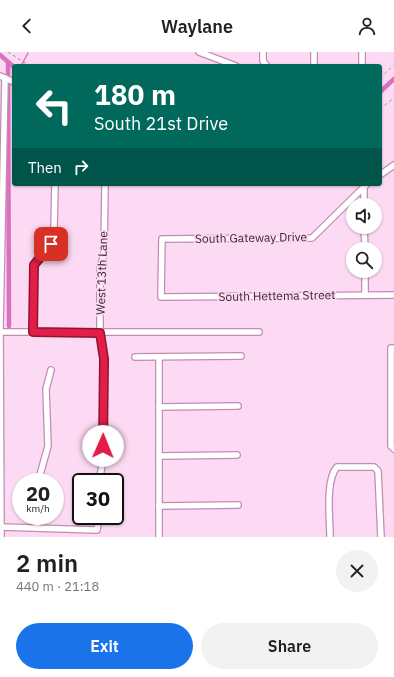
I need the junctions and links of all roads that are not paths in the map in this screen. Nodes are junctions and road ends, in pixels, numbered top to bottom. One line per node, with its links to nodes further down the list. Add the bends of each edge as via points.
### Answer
1 (199, 52): 5 (street)
2 (264, 52): 7 (street)
3 (314, 52): 8 (street)
4 (362, 52): 9 (street)
5 (213, 55): 6 (street)
6 (232, 64)
7 (266, 64)
8 (314, 64)
9 (362, 64)
10 (2, 77): 11 (street); 23 (street)
11 (12, 81)
12 (394, 165): 13 (street)
13 (382, 174)
14 (55, 186): 24 (street, via 51,244 34,265)
15 (105, 186): 26 (street, West 13th Lane, via 104,255 100,267)
16 (365, 186): 22 (street, South Gateway Drive, via 312,238 162,239)
17 (366, 186): 18 (street)
18 (365, 198)
19 (365, 278): 20 (street)
20 (365, 295): 21 (street, South Hettema Street); 22 (street, South Hettema Street)
21 (394, 295)
22 (161, 297)
23 (0, 332): 24 (street); 33 (street)
24 (33, 332): 26 (street)
25 (259, 332): 26 (street)
26 (100, 333): 42 (street, West 13th Lane, via 104,359 103,460)
27 (394, 348): 32 (street, via 391,348)
28 (241, 356): 30 (street)
29 (135, 357): 30 (street)
30 (159, 358): 35 (street)
31 (51, 370): 41 (street, via 46,389 48,446)
32 (392, 382): 36 (street)
33 (0, 402): 37 (street)
34 (238, 406): 35 (street)
35 (159, 407): 40 (street)
36 (393, 416): 38 (street, via 391,446)
37 (1, 436): 46 (street)
38 (394, 449)
39 (237, 455): 40 (street)
40 (159, 456): 44 (street)
41 (40, 473)
42 (99, 473)
43 (238, 505): 44 (street)
44 (159, 506): 49 (street)
45 (98, 525): 47 (street, via 97,530)
46 (1, 527): 47 (street); 48 (street)
47 (37, 528)
48 (1, 537)
49 (158, 537)
50 (330, 537): 51 (street, via 332,473 337,467 374,467 378,471)
51 (381, 537)

